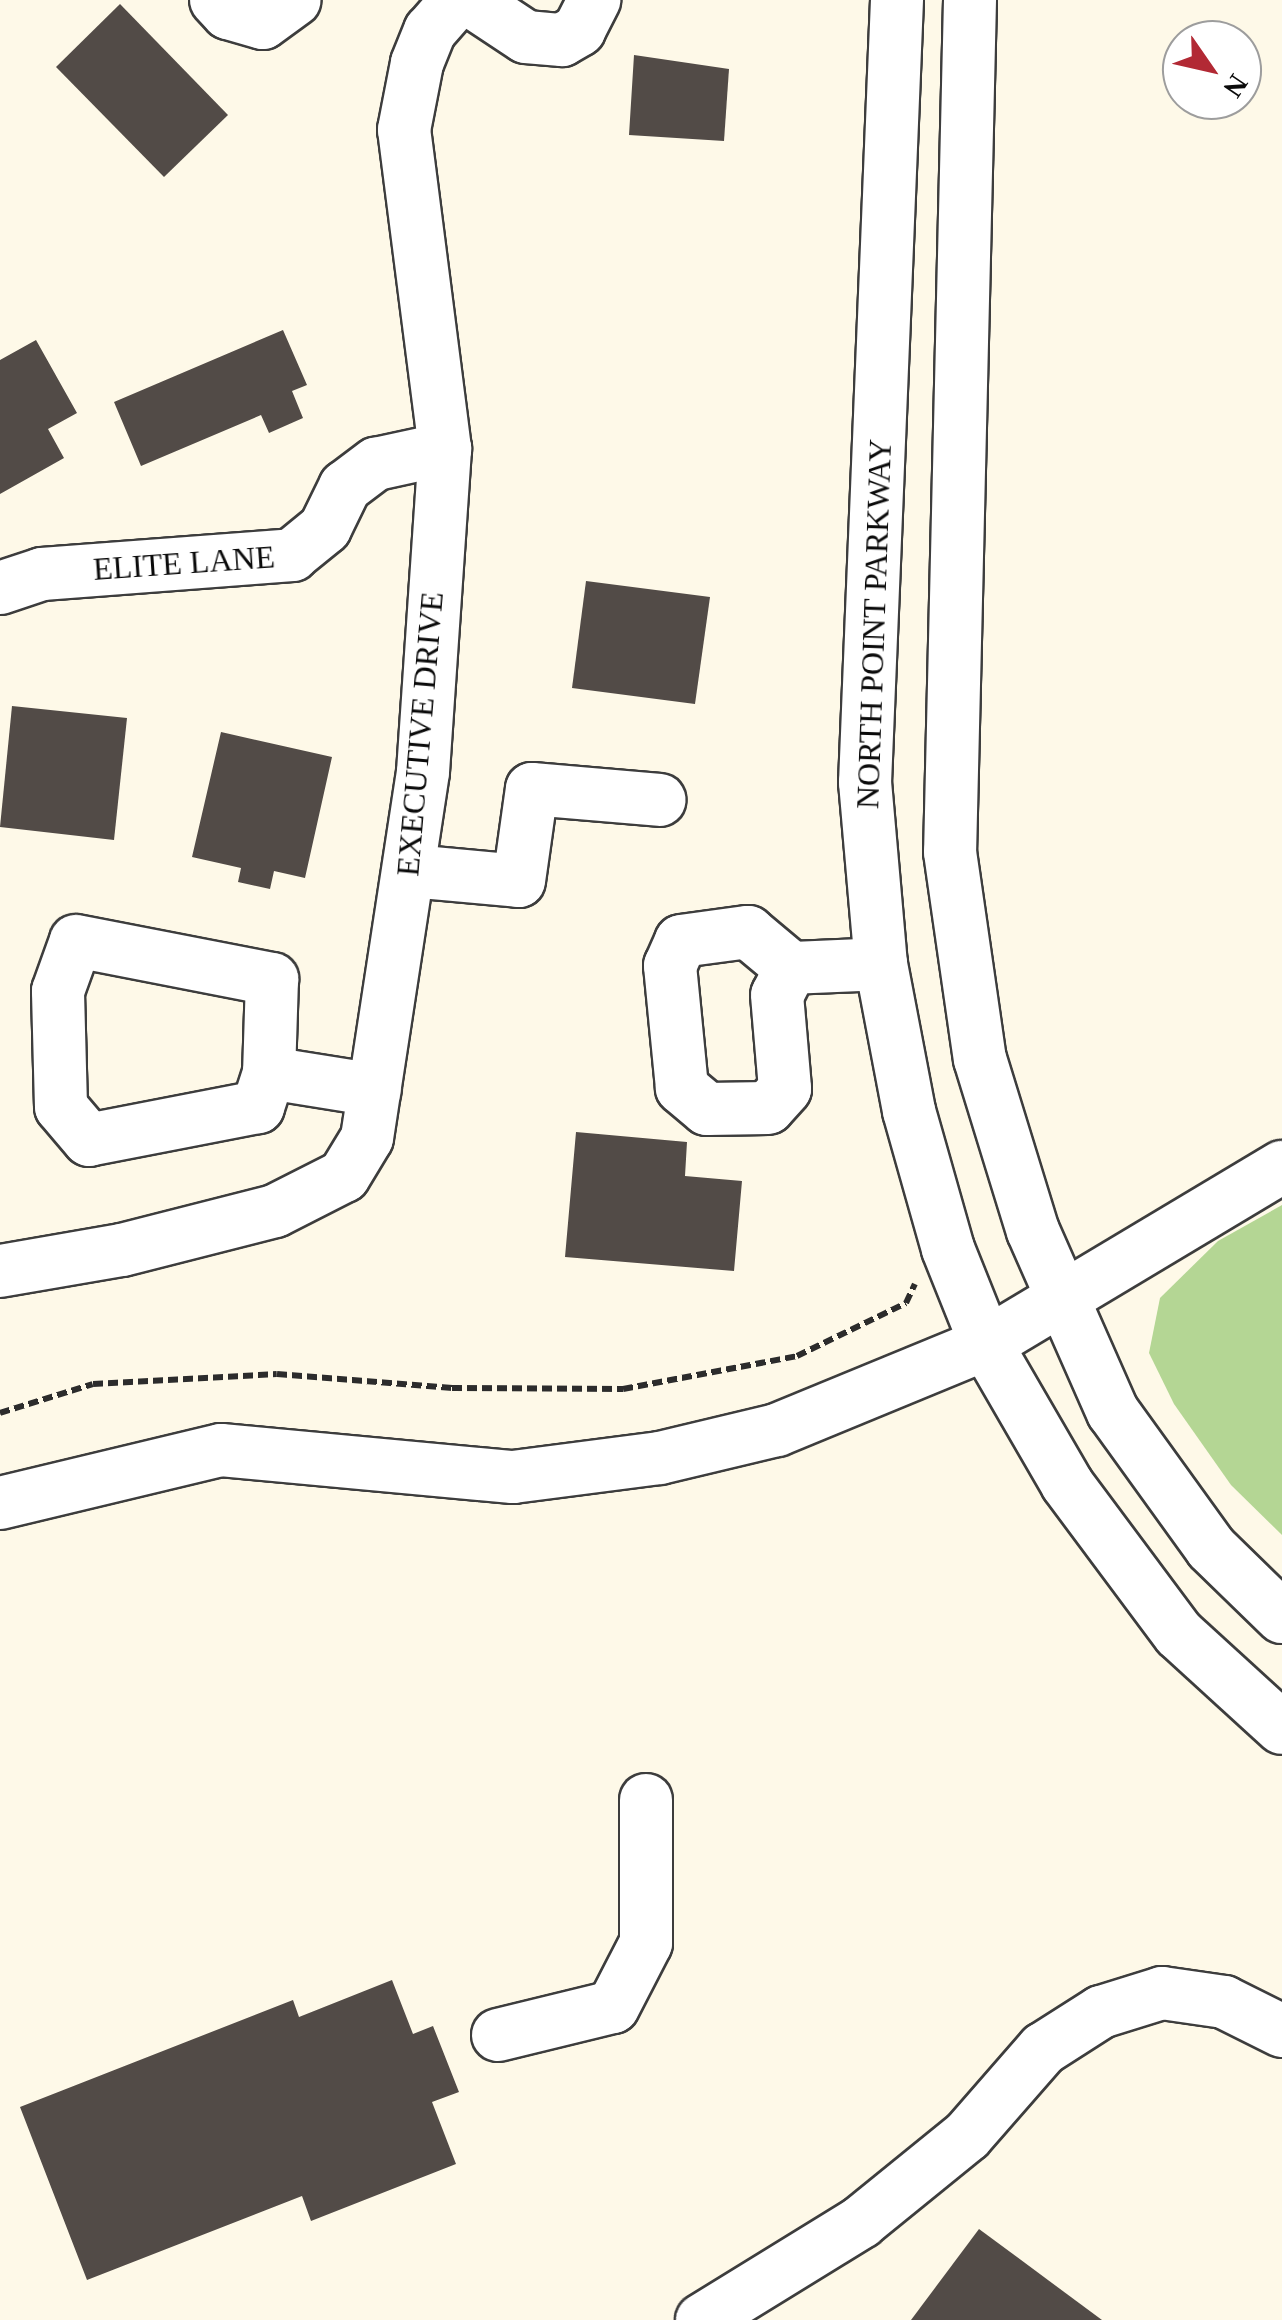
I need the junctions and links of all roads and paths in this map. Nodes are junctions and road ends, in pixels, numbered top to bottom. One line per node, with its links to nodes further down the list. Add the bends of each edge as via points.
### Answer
1 (216, 0): 2 (street, via 228,13 263,23)
2 (295, 0)
3 (456, 0): 8 (street, EXECUTIVE DRIVE, via 430,31 417,63 404,130)
4 (470, 0): 5 (street, via 526,37 562,40 579,30)
5 (594, 0)
6 (897, 0): 12 (street, NORTH POINT PARKWAY, via 865,782)
7 (970, 0): 18 (street, via 950,852 980,1059)
8 (445, 450): 9 (street, ELITE LANE, via 376,464 345,487 325,528 292,554 42,574); 11 (street, EXECUTIVE DRIVE)
9 (0, 588)
10 (660, 800): 11 (street, via 532,789 519,882)
11 (411, 870): 15 (street, EXECUTIVE DRIVE)
12 (881, 964): 13 (street); 19 (street, NORTH POINT PARKWAY, via 909,1111 948,1250)
13 (791, 968)
14 (269, 1072): 14 (street, via 258,1107 89,1140 62,1107 58,992 76,942 272,979); 15 (street)
15 (375, 1090): 17 (street, EXECUTIVE DRIVE, via 367,1138 344,1176 319,1193 122,1250)
16 (1282, 1168): 18 (street)
17 (0, 1271)
18 (1059, 1299): 19 (street); 21 (street, via 1113,1412 1158,1480 1211,1548)
19 (986, 1344): 20 (street, via 777,1430 660,1458 513,1477 221,1450); 22 (street, NORTH POINT PARKWAY, via 1067,1484 1179,1634)
20 (0, 1502)
21 (1282, 1617)
22 (1282, 1728)
23 (646, 1800): 25 (street, via 646,1943 613,2007)
24 (1282, 2031): 26 (street, via 1224,2002 1162,1993 1101,2012 1043,2049 967,2136 861,2222)
25 (498, 2035)
26 (702, 2320)

